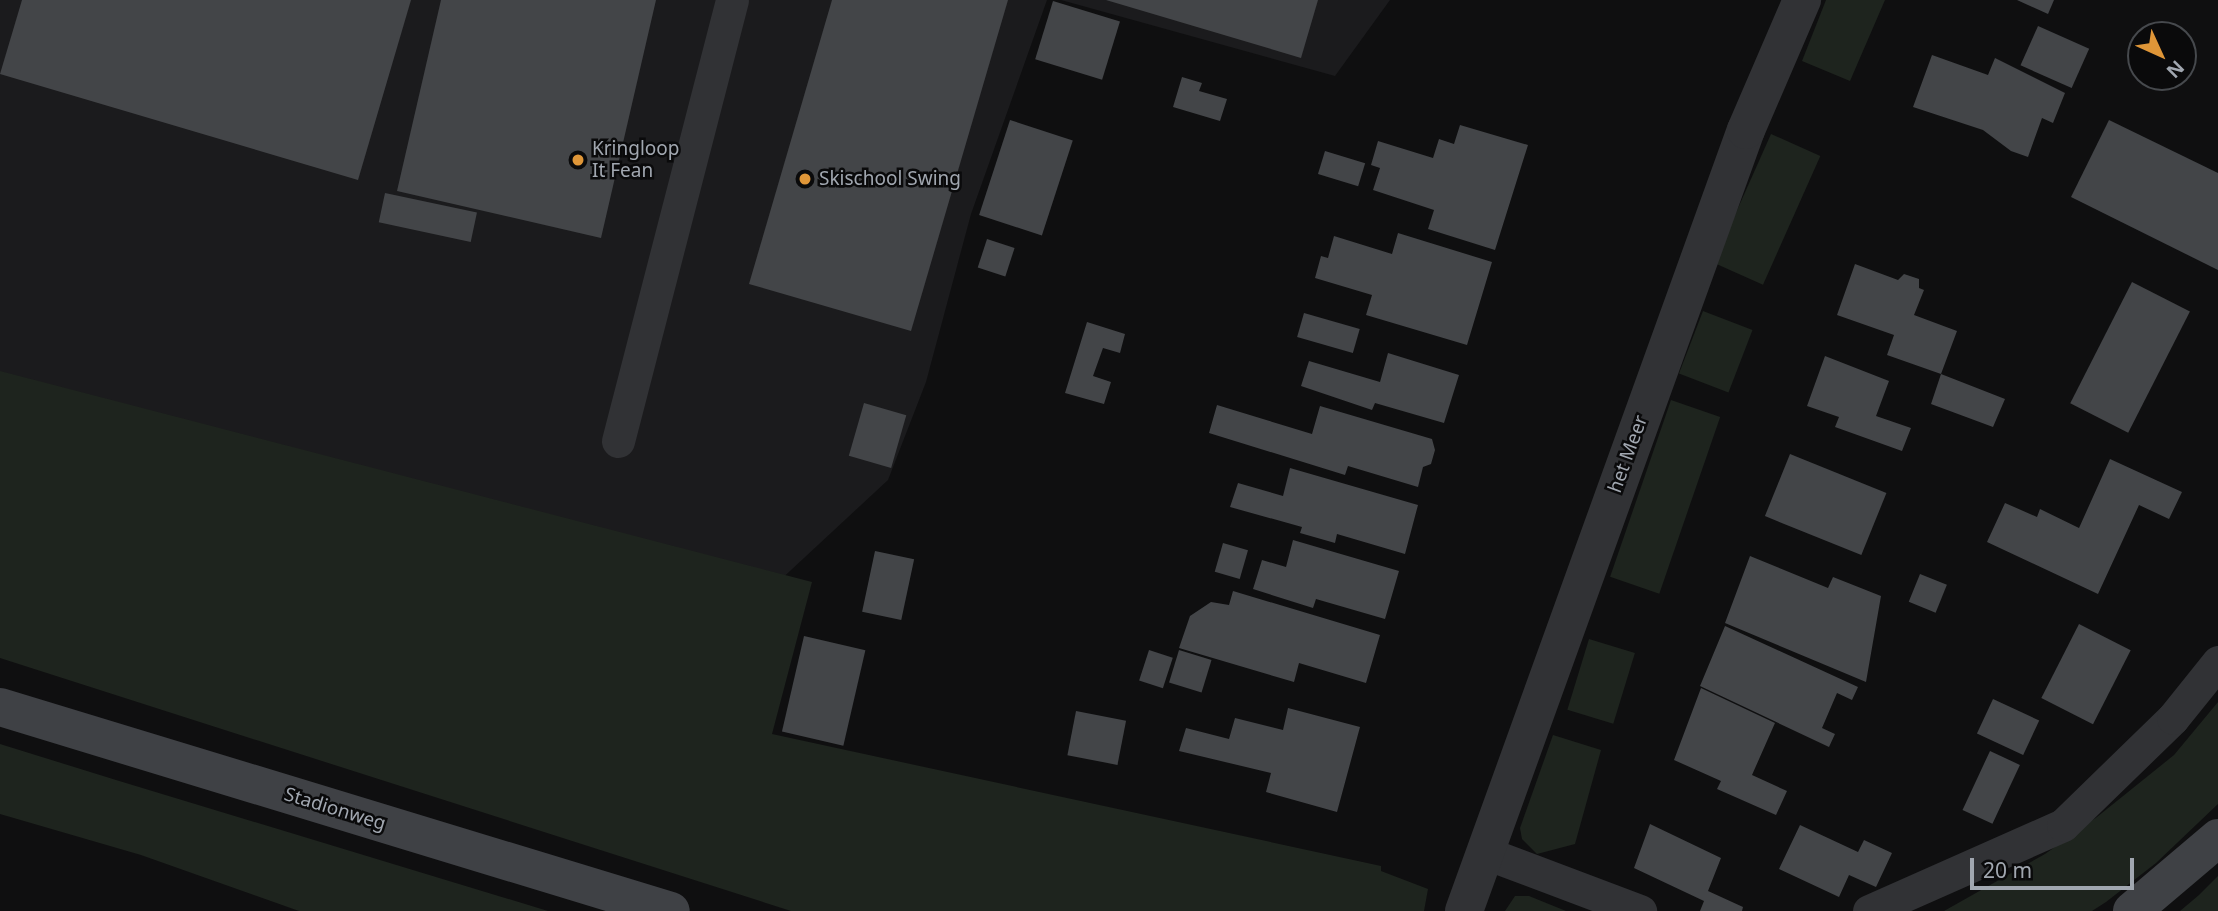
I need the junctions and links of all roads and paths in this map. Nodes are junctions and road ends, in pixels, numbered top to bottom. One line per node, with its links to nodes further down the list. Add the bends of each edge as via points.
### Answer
1 (732, 0): 3 (lane)
2 (1802, 0): 7 (street, het Meer, via 1746,130)
3 (618, 441)
4 (2218, 662): 11 (lane, via 2173,718 2063,825)
5 (0, 707): 8 (main road, Stadionweg)
6 (2218, 838): 12 (main road)
7 (1483, 852): 9 (street, het Meer); 10 (lane)
8 (671, 911)
9 (1464, 911)
10 (1640, 911)
11 (1869, 911)
12 (2132, 911)

